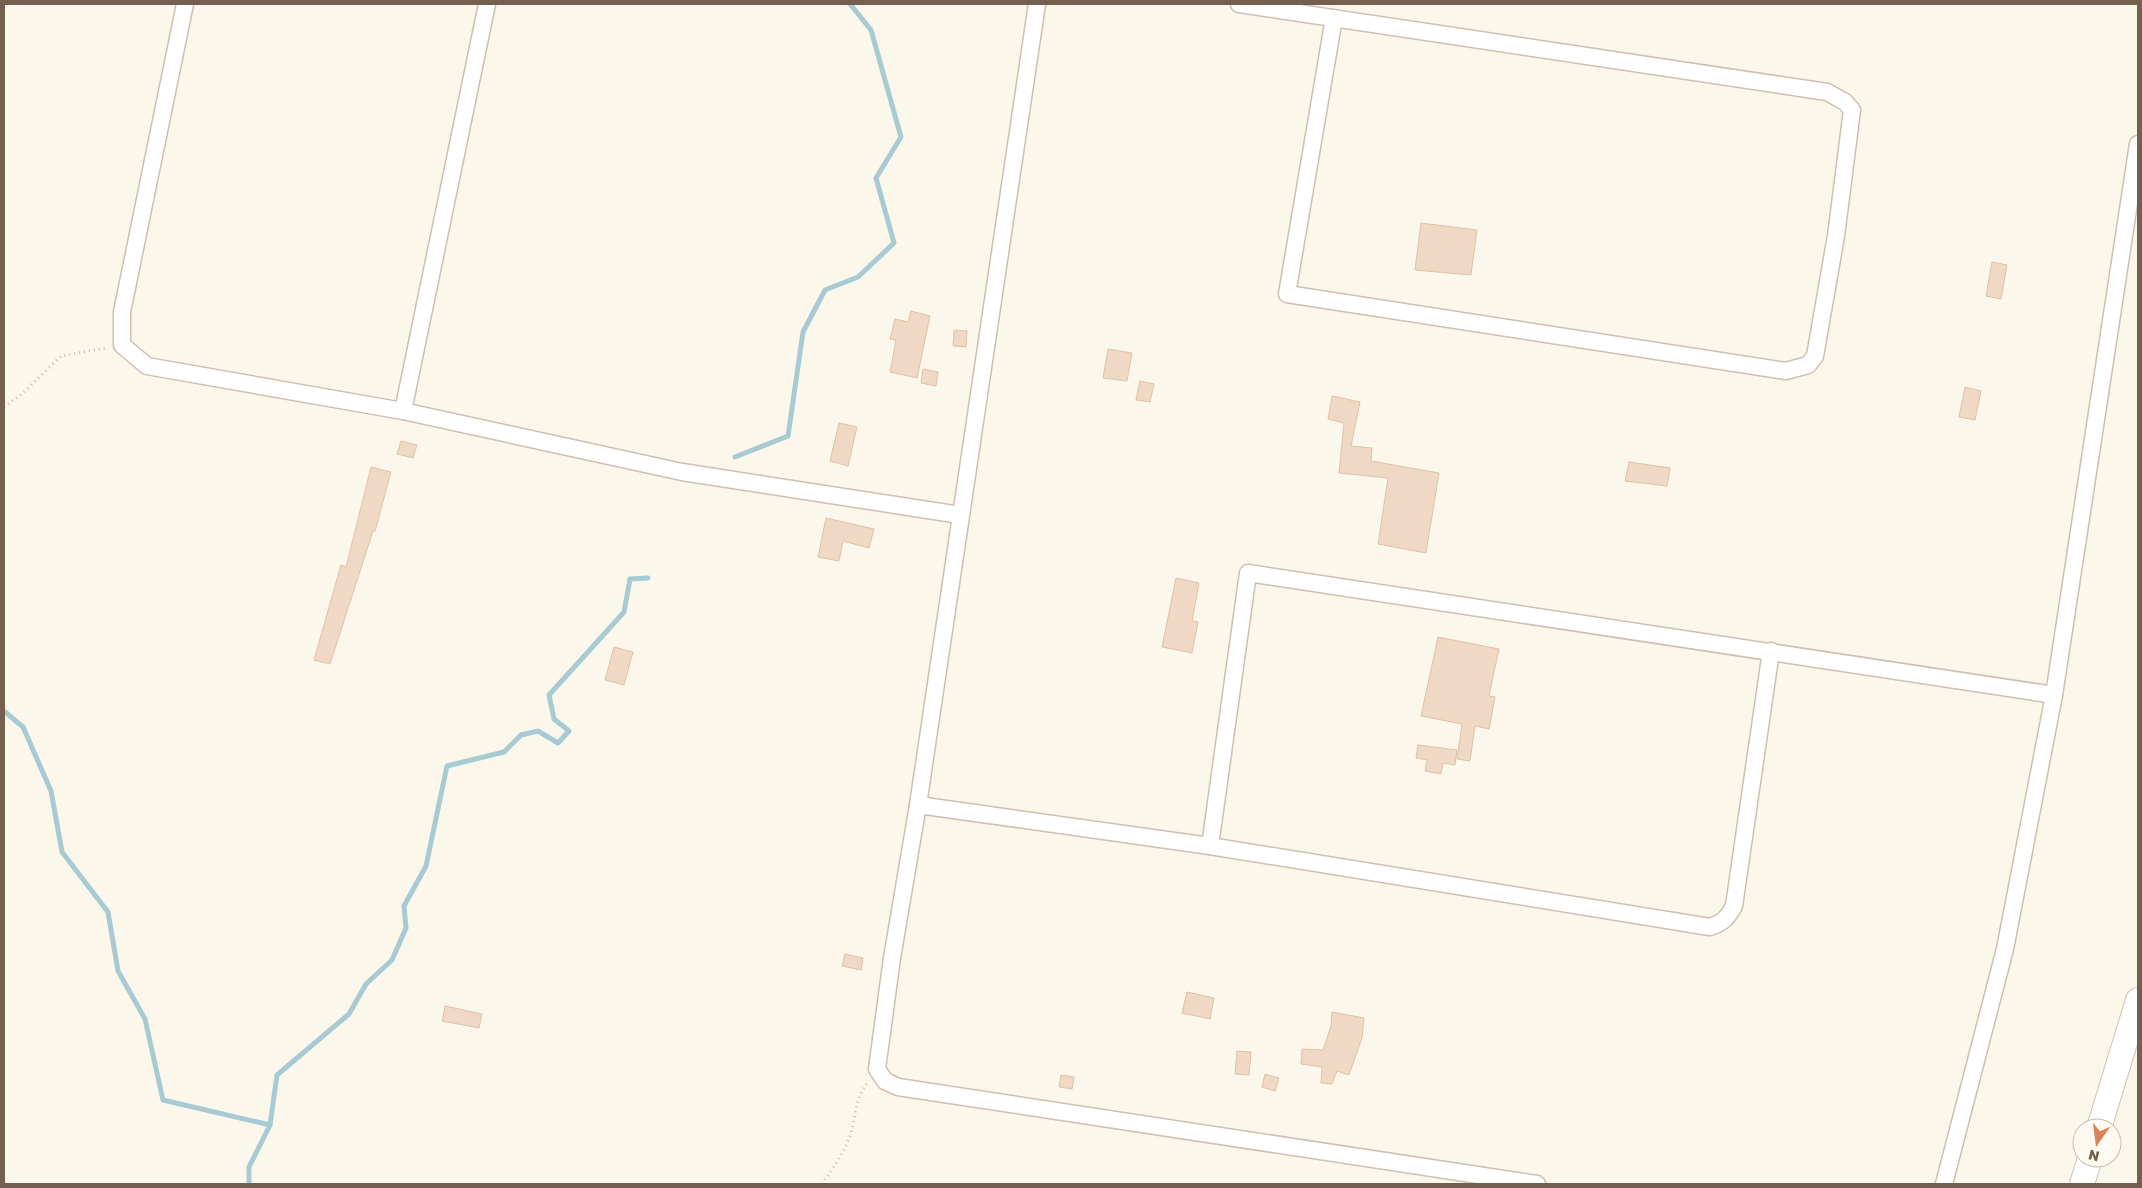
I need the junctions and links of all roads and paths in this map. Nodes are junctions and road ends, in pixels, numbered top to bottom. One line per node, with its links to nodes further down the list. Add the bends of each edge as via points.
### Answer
1 (185, 4): 7 (street, via 122,312)
2 (487, 4): 9 (street)
3 (1037, 4): 10 (street)
4 (1239, 4): 5 (street)
5 (1334, 18): 5 (street, via 1287,294 1786,371 1808,365 1815,356 1836,236 1852,110 1838,97 1827,92)
6 (2138, 144): 12 (street)
7 (122, 345): 8 (path, via 61,356); 9 (street, via 148,366)
8 (4, 407)
9 (403, 411): 10 (street, via 682,472)
10 (960, 515): 13 (street)
11 (1771, 651): 12 (street); 14 (street, via 1734,906 1729,916 1719,924 1710,926); 14 (street, via 1248,574)
12 (2054, 695): 21 (street, via 2005,949)
13 (918, 805): 14 (street); 16 (street)
14 (1210, 846)
15 (2138, 1000): 17 (street)
16 (877, 1069): 19 (path, via 858,1094 851,1133 840,1159); 20 (street, via 885,1081 898,1087)
17 (2101, 1118)
18 (2087, 1168): 22 (street)
19 (822, 1184)
20 (1537, 1184)
21 (1944, 1184)
22 (2082, 1184)

